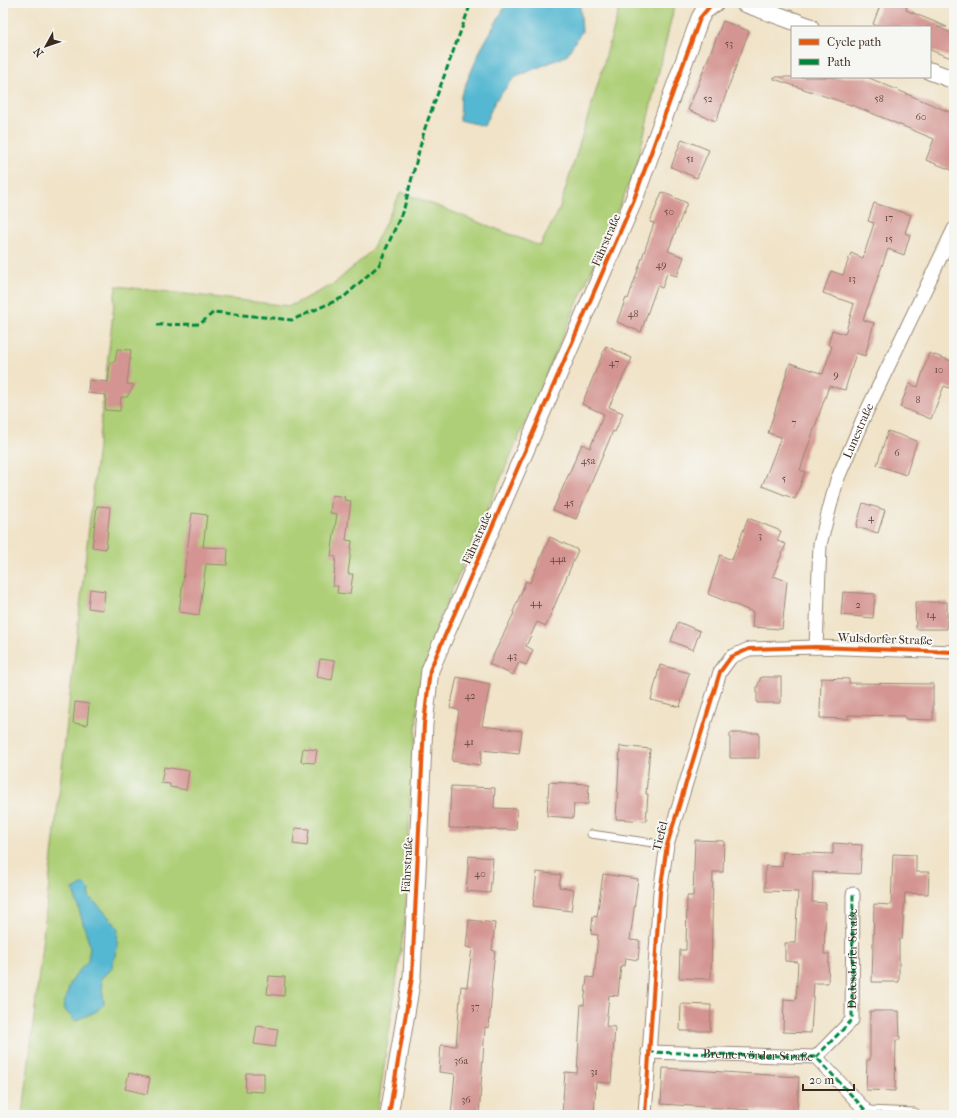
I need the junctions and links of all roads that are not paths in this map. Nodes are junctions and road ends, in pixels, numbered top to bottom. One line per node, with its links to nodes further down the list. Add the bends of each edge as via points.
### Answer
1 (744, 3): 3 (street)
2 (711, 4): 14 (street, Fährstraße, via 700,18 633,202 430,670 424,724 412,977)
3 (807, 26)
4 (931, 71): 5 (street)
5 (954, 80)
6 (954, 228): 7 (street, Lunestraße, via 863,419 837,480 820,544)
7 (816, 647): 8 (street, Wulsdorfer Straße); 10 (street, Tiefel, via 748,649 731,657 720,672)
8 (954, 652)
9 (591, 834): 10 (lane)
10 (667, 844): 12 (street, Tiefel, via 660,892)
11 (853, 894): 13 (street, Dedesdorfer Straße, via 852,1020)
12 (648, 1052): 13 (street, Bremervörder Straße); 15 (street, Tiefel)
13 (816, 1057): 16 (street, Bremervörder Straße, via 868,1113)
14 (388, 1115)
15 (645, 1115)
16 (914, 1115)

